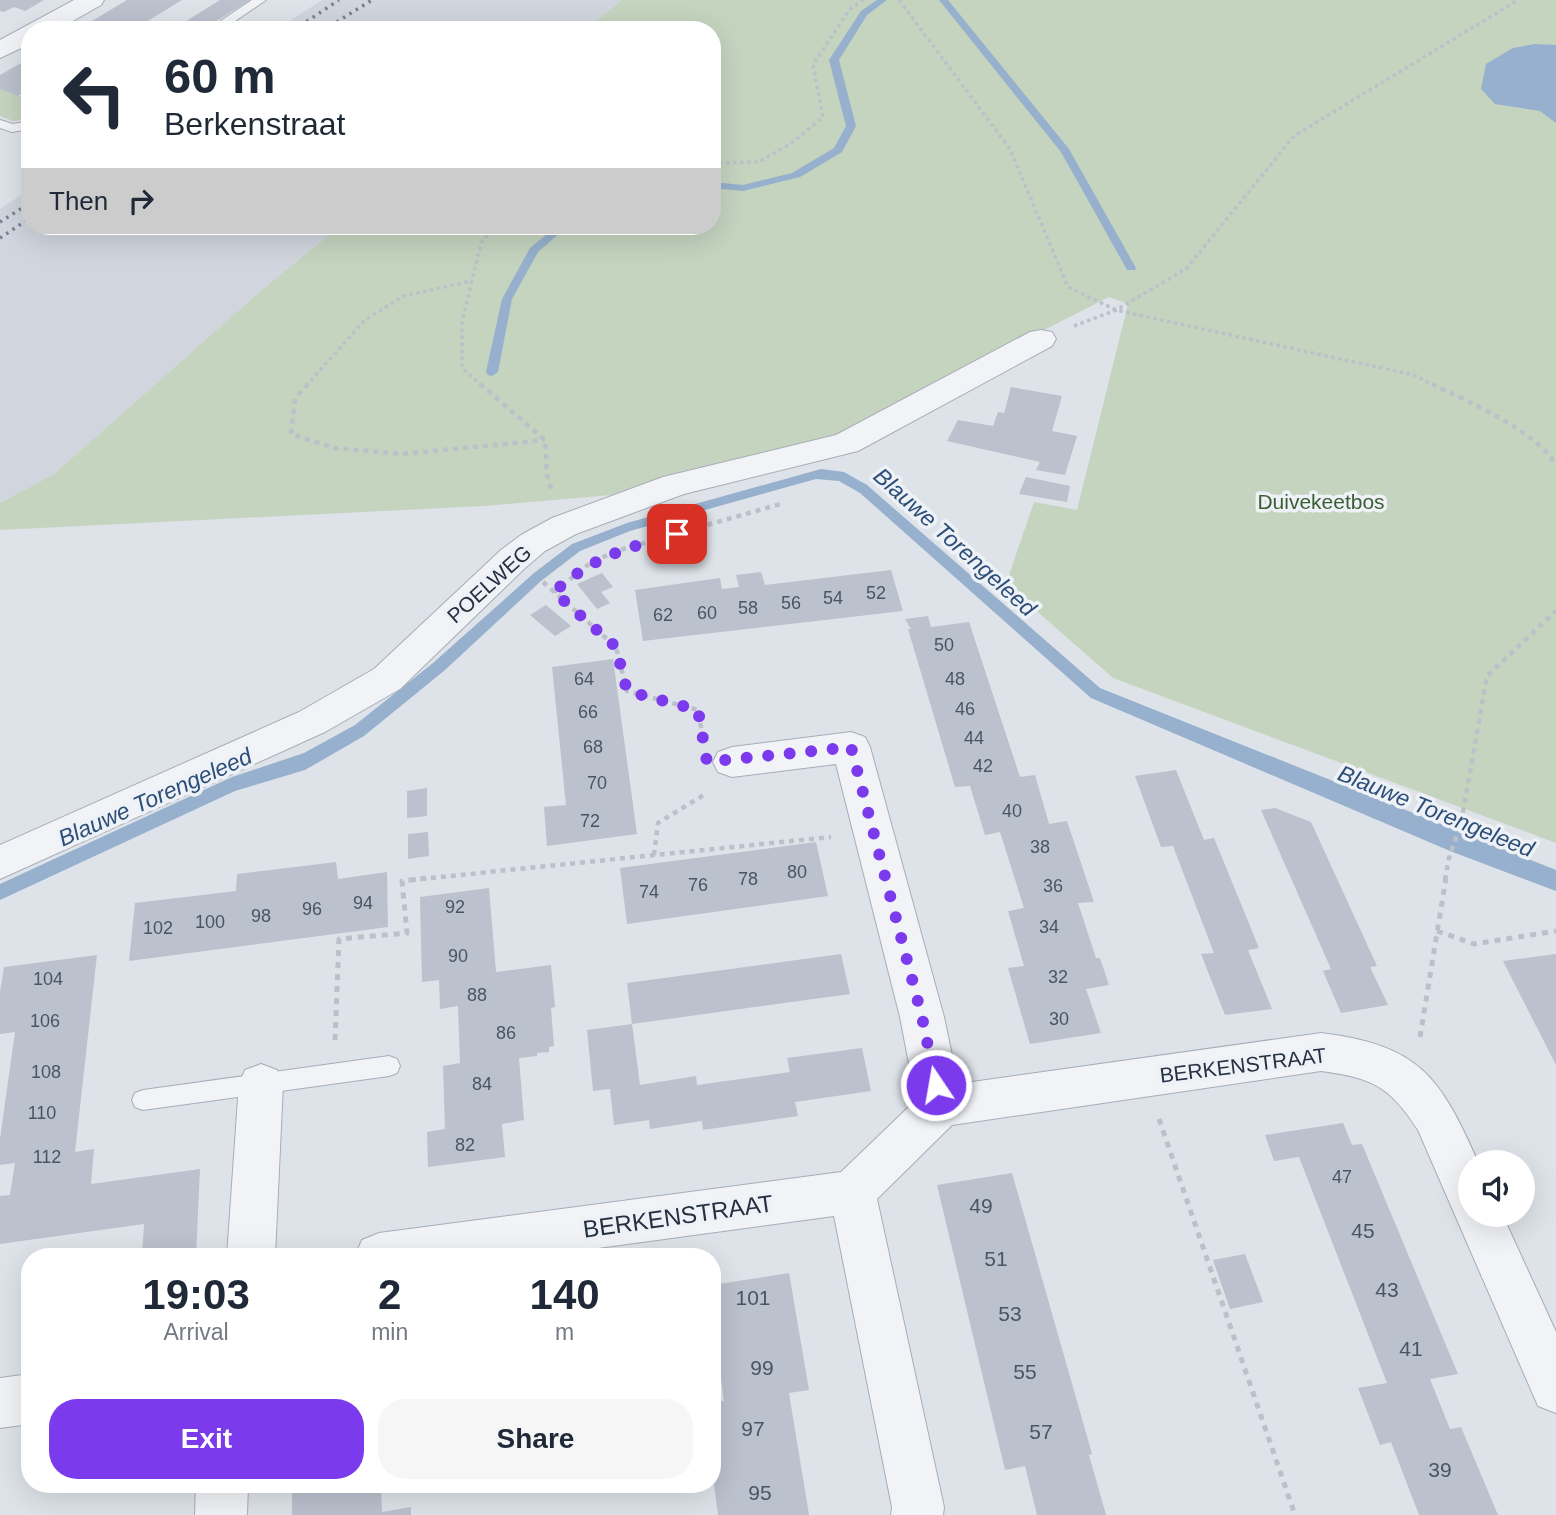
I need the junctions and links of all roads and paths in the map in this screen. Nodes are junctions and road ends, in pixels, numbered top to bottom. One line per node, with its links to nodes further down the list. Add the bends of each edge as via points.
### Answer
1 (92, 0): 6 (street)
2 (260, 0): 7 (lane)
3 (863, 0): 12 (path, via 849,10 813,65 823,117 759,162)
4 (1518, 0): 15 (path, via 1294,136 1186,269)
5 (901, 1): 15 (path, via 1010,149 1068,286)
6 (54, 21)
7 (227, 21)
8 (21, 39): 9 (street)
9 (0, 50)
10 (0, 124): 11 (lane)
11 (21, 126)
12 (721, 163)
13 (488, 235): 14 (path)
14 (471, 281): 17 (path, via 462,321 462,368); 17 (path, via 404,296 365,320 295,398 291,435 334,448 403,454)
15 (1116, 310): 16 (path); 18 (path, via 1414,375 1496,415 1550,454)
16 (1041, 340): 20 (street, POELWEG, via 846,443 675,485)
17 (545, 440): 20 (path, via 547,475)
18 (1556, 465)
19 (784, 503): 22 (path, via 623,549 593,561)
20 (564, 526): 27 (street, POELWEG, via 513,559 387,679 312,722)
21 (547, 585): 22 (path)
22 (554, 592): 24 (path, via 616,647 627,691 698,710)
23 (1556, 611): 28 (path, via 1487,676)
24 (719, 762): 25 (street, via 851,747); 26 (path, via 715,789 657,823)
25 (873, 832): 26 (path); 36 (street, via 922,1017)
26 (654, 855): 31 (path, via 402,881 407,933 339,939)
27 (0, 863)
28 (1437, 931): 29 (path, via 1474,944); 33 (path)
29 (1556, 931)
30 (389, 1066): 31 (lane)
31 (334, 1074): 34 (lane)
32 (1145, 1077): 33 (street, BERKENSTRAAT, via 1321,1052 1351,1053 1382,1063); 36 (street, BERKENSTRAAT); 48 (path)
33 (1412, 1083): 37 (street, BERKENSTRAAT, via 1431,1110)
34 (261, 1084): 35 (lane); 40 (street)
35 (143, 1100)
36 (940, 1107): 38 (street)
37 (1458, 1170)
38 (852, 1192): 41 (street, BERKENSTRAAT); 47 (street)
39 (1484, 1227): 42 (street)
40 (251, 1248)
41 (438, 1248)
42 (1556, 1388)
43 (21, 1400): 44 (street)
44 (0, 1403)
45 (222, 1493): 46 (street)
46 (221, 1515)
47 (917, 1515)
48 (1295, 1515)

